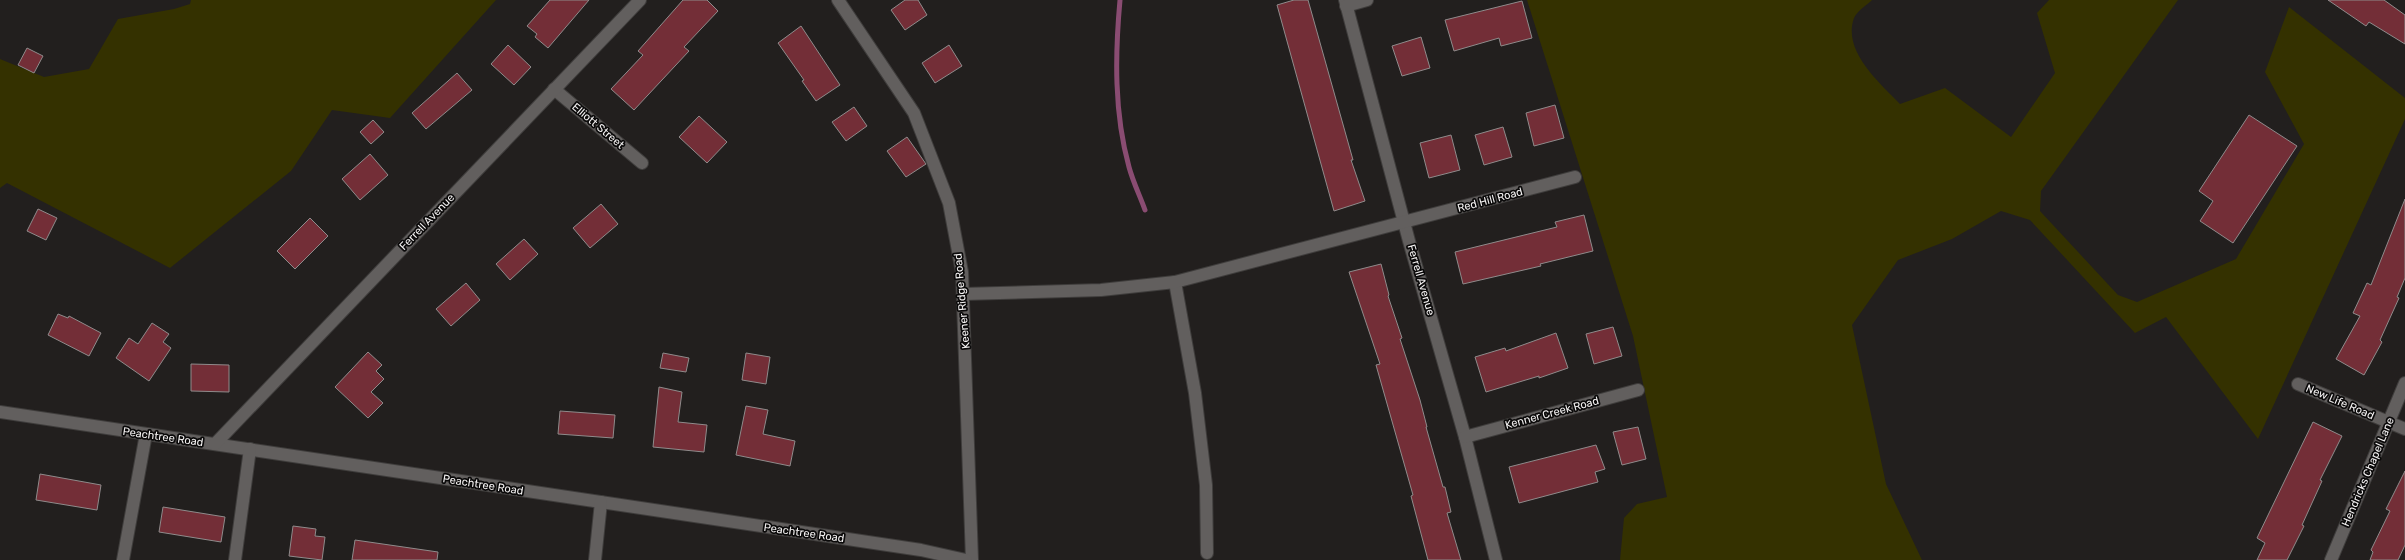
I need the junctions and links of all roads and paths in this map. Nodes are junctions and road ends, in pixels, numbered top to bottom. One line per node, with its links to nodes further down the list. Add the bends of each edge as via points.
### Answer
1 (640, 0): 5 (street, Ferrell Avenue)
2 (838, 0): 10 (street, Keener Ridge Road, via 914,112 949,203 962,272)
3 (1367, 0): 4 (street)
4 (1346, 3): 8 (street, Ferrell Avenue)
5 (554, 89): 6 (street, Elliott Street); 19 (street, Ferrell Avenue)
6 (642, 163)
7 (1575, 177): 8 (street, Red Hill Road)
8 (1404, 222): 9 (street, Red Hill Road); 18 (street, Ferrell Avenue)
9 (1175, 282): 10 (street, Red Hill Road, via 1101,290); 22 (street, via 1195,393 1205,470)
10 (963, 294): 27 (street, Keener Ridge Road)
11 (2405, 383): 15 (street, Hendricks Chapel Lane)
12 (2298, 384): 15 (street, New Life Road)
13 (1638, 390): 18 (street, Kenner Creek Road)
14 (0, 412): 17 (street, Peachtree Road)
15 (2389, 422): 16 (street, New Life Road); 29 (street, Hendricks Chapel Lane)
16 (2405, 429)
17 (146, 434): 19 (street, Peachtree Road); 23 (street)
18 (1465, 436): 28 (street, Ferrell Avenue)
19 (215, 444): 20 (street, Peachtree Road)
20 (250, 450): 21 (street, Peachtree Road); 24 (street)
21 (602, 502): 25 (street); 26 (street, Peachtree Road, via 921,550)
22 (1207, 553)
23 (123, 560)
24 (235, 560)
25 (595, 560)
26 (966, 560)
27 (972, 560)
28 (1496, 560)
29 (2331, 560)

